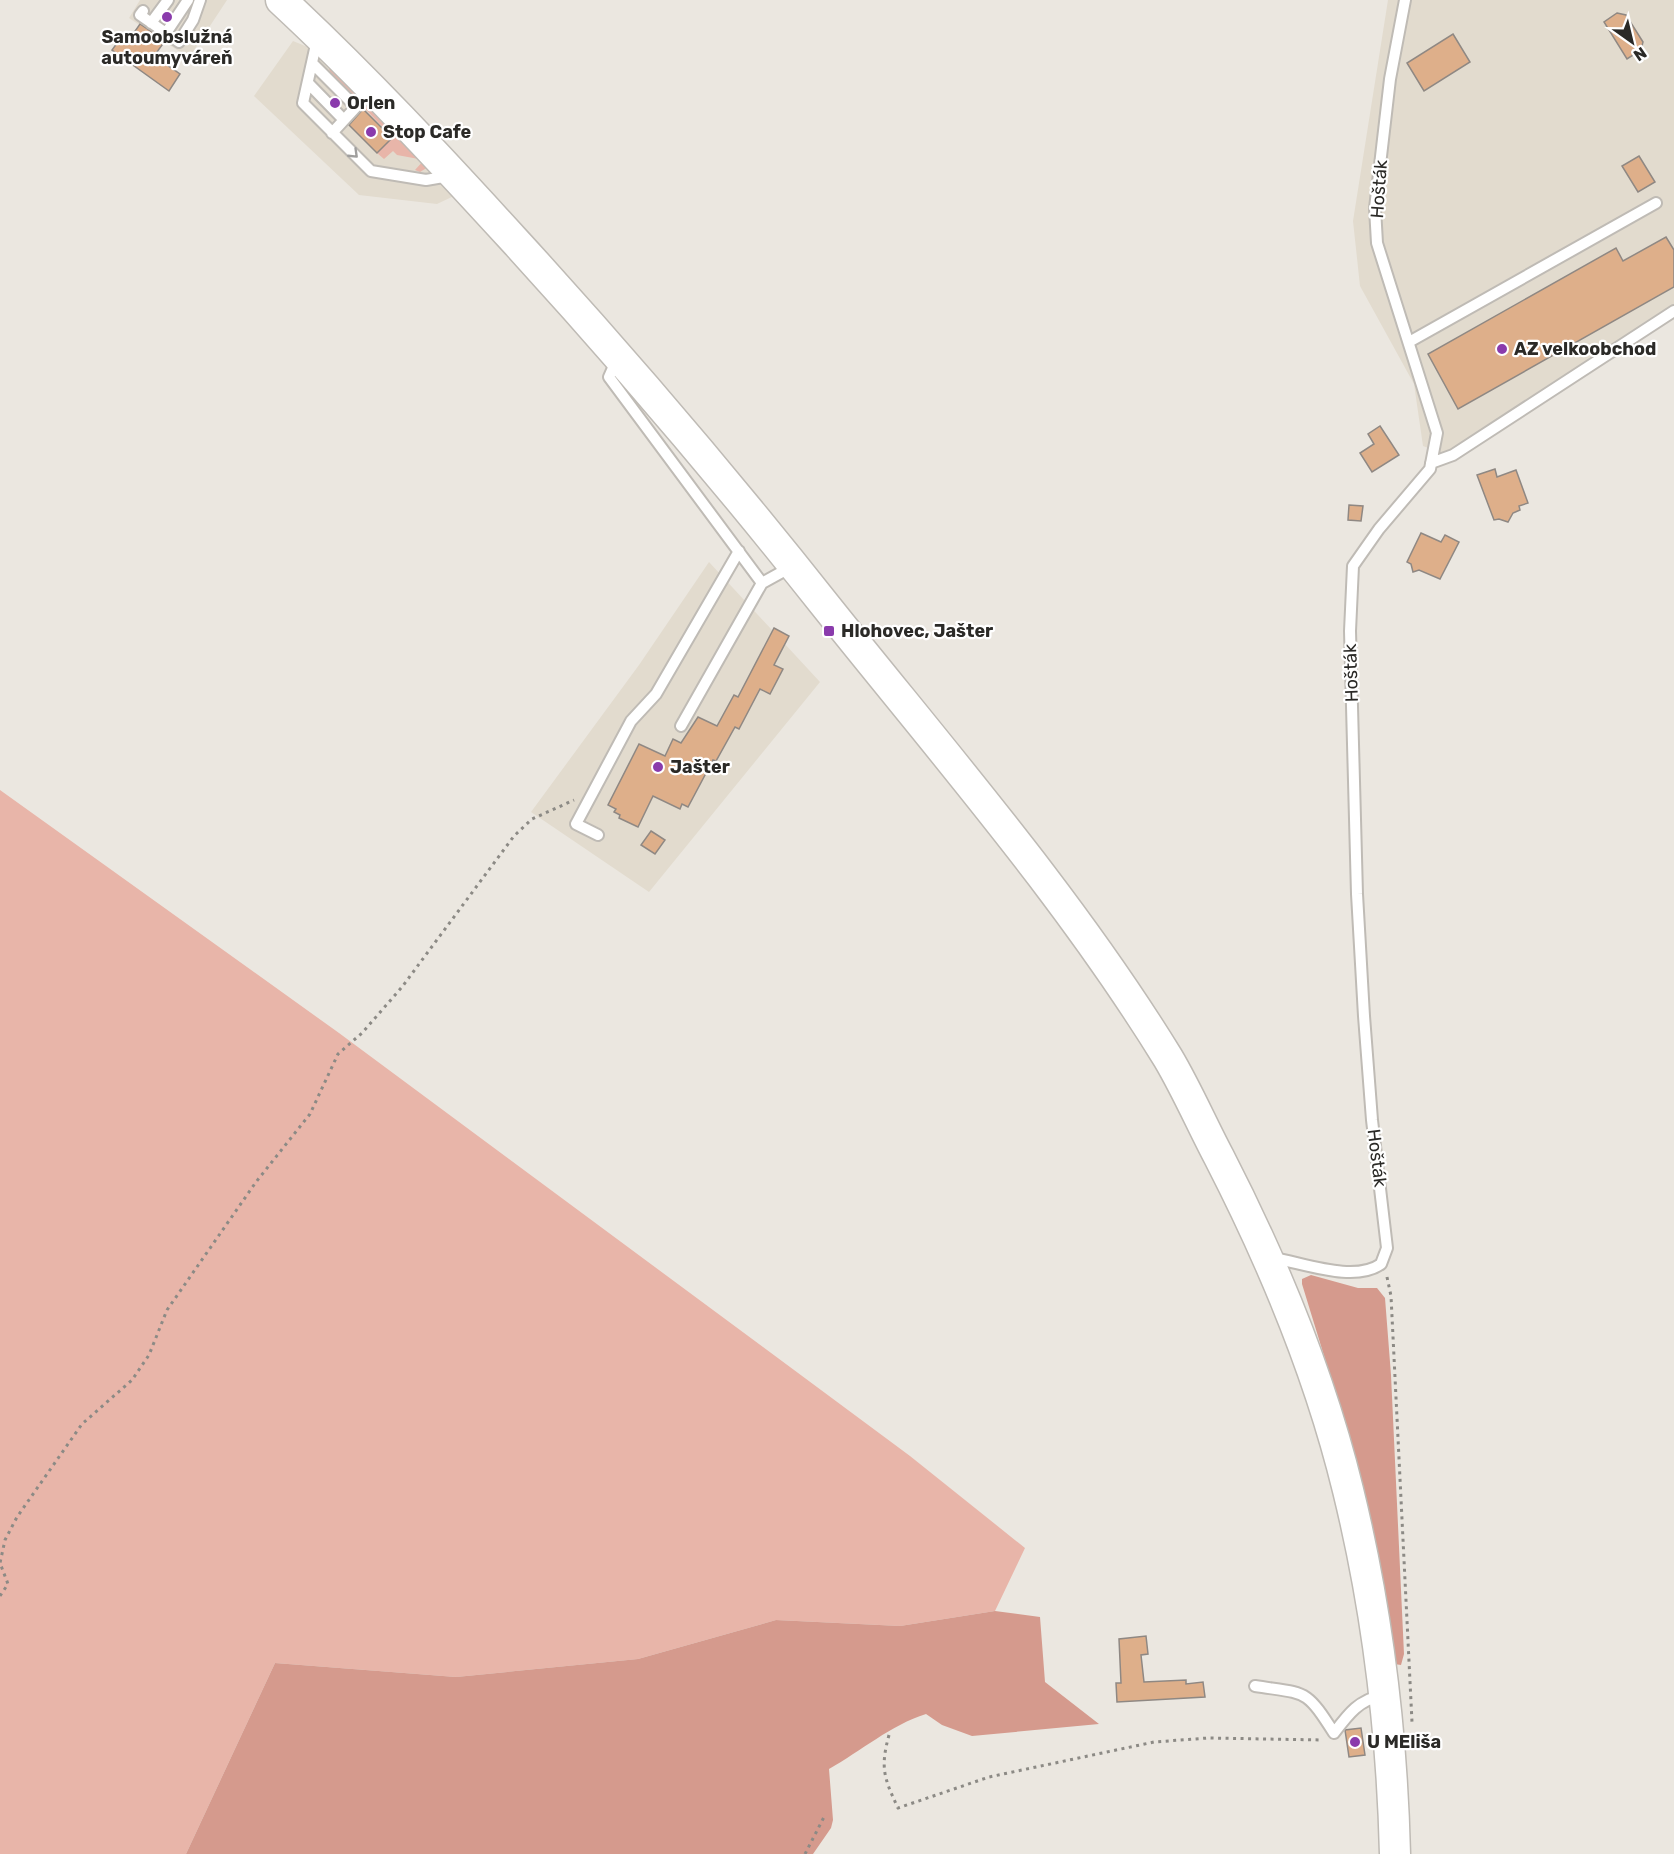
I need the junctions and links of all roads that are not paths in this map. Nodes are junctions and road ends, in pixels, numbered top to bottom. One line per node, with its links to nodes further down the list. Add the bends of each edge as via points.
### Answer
1 (168, 0): 7 (lane)
2 (188, 0): 8 (lane)
3 (200, 0): 8 (lane, via 194,20 179,42)
4 (281, 0): 9 (main road)
5 (1405, 0): 17 (lane, Hošták, via 1390,79 1375,208 1377,243)
6 (142, 11): 7 (lane, via 140,15)
7 (151, 23): 8 (lane)
8 (166, 33)
9 (318, 34): 10 (lane); 14 (main road)
10 (313, 64): 11 (lane); 12 (lane, via 356,107)
11 (308, 83): 12 (lane); 13 (lane, via 303,103)
12 (344, 120): 13 (lane)
13 (332, 133): 14 (lane, one-way to 14, via 371,171 426,180)
14 (455, 175): 18 (main road)
15 (1656, 203): 17 (lane)
16 (1674, 311): 19 (lane, via 1453,455)
17 (1409, 342): 19 (lane, Hošták, via 1437,433)
18 (618, 356): 20 (lane, via 609,377); 21 (main road)
19 (1431, 463): 25 (lane, Hošták, via 1353,566 1350,632 1357,894 1372,1120 1388,1236 1386,1256 1381,1264 1364,1273 1350,1274)
20 (739, 551): 22 (lane); 24 (lane, via 656,694 631,721 576,824)
21 (794, 565): 22 (lane); 25 (main road, via 1025,855 1127,995 1176,1072)
22 (762, 583): 23 (lane)
23 (681, 726)
24 (598, 835)
25 (1266, 1257): 27 (main road, via 1312,1375 1348,1490 1366,1575)
26 (1255, 1686): 27 (lane, via 1305,1694 1334,1732 1358,1704)
27 (1384, 1695): 28 (main road)
28 (1395, 1854)

